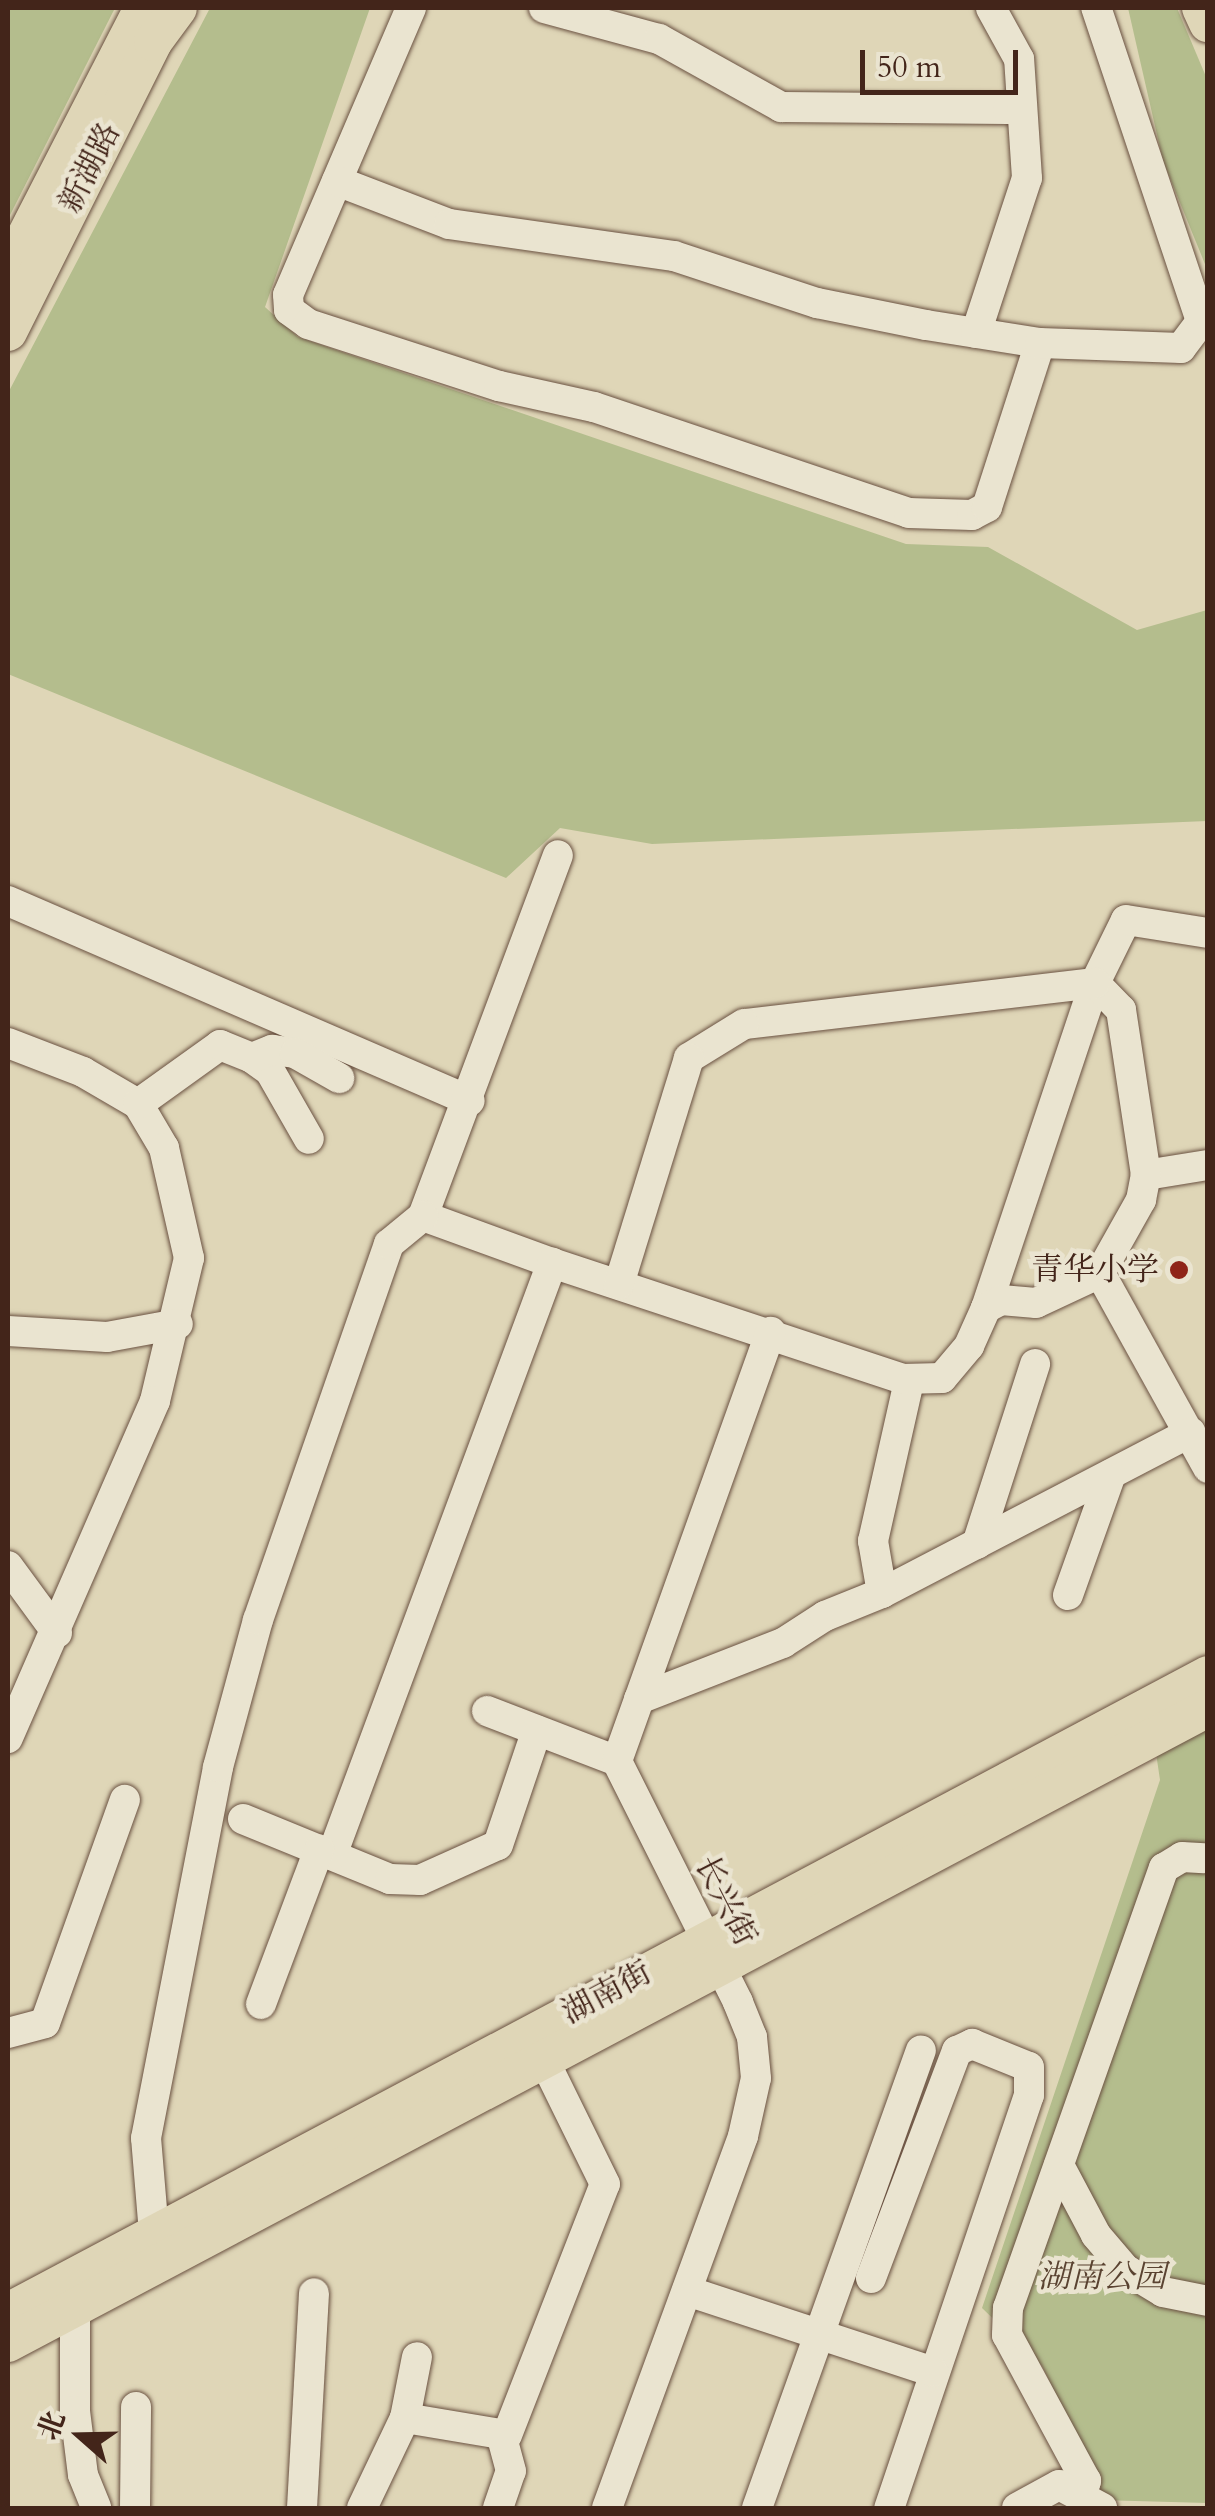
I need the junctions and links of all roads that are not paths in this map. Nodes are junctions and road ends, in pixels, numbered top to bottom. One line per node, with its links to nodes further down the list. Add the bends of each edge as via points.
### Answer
1 (143, 8): 11 (main road, 新湖路)
2 (178, 8): 12 (main road, 新湖路, via 153,42)
3 (411, 8): 10 (street)
4 (544, 8): 9 (street, via 659,38 781,107 1008,109)
5 (990, 8): 9 (street, via 1019,60)
6 (1096, 8): 14 (street, via 1200,321 1180,348)
7 (1201, 8): 8 (main road)
8 (1208, 23)
9 (1018, 103): 13 (street, via 1027,178)
10 (337, 181): 13 (street, via 449,224 674,256 816,303); 14 (street, via 288,295 289,310 308,324 499,386 594,407 909,513 972,515 987,507)
11 (8, 272)
12 (8, 332)
13 (976, 333): 14 (street)
14 (1040, 343)
15 (558, 855): 22 (street)
16 (8, 901): 22 (street)
17 (1208, 933): 18 (street, via 1126,920)
18 (1094, 983): 26 (street, via 1121,1010); 30 (street, via 744,1024 689,1058); 31 (street)
19 (8, 1043): 23 (street, via 83,1072)
20 (252, 1058): 21 (street, via 272,1050 295,1053); 23 (street, via 220,1045); 24 (street, via 270,1071)
21 (339, 1078)
22 (470, 1101): 27 (street)
23 (138, 1104): 32 (street, via 164,1148 189,1258)
24 (309, 1139)
25 (1208, 1165): 26 (street)
26 (1146, 1175): 29 (street, via 1141,1200)
27 (423, 1216): 28 (street); 64 (street, via 389,1244 258,1620 218,1767 146,2138)
28 (552, 1263): 30 (street); 56 (street)
29 (1100, 1273): 31 (street, via 1036,1303 1001,1300); 39 (street)
30 (619, 1284): 34 (street)
31 (986, 1308): 38 (street, via 970,1346 942,1378)
32 (178, 1324): 35 (street); 37 (street)
33 (8, 1331): 35 (street)
34 (771, 1332): 38 (street); 48 (street)
35 (127, 1334): 37 (street)
36 (1035, 1364): 42 (street)
37 (162, 1379): 46 (street)
38 (909, 1381): 44 (street, via 873,1542)
39 (1191, 1432): 40 (street); 41 (street)
40 (1208, 1468)
41 (1112, 1474): 42 (street); 45 (street)
42 (977, 1544): 44 (street)
43 (8, 1566): 46 (street)
44 (882, 1593): 48 (street, via 825,1616 783,1643)
45 (1068, 1595)
46 (57, 1633): 52 (street)
47 (1208, 1675): 58 (main road, 湖南街)
48 (640, 1700): 53 (street)
49 (1208, 1708): 58 (main road, 湖南街)
50 (487, 1711): 51 (street)
51 (537, 1730): 53 (street); 56 (street, via 498,1845 420,1880 390,1878)
52 (8, 1738)
53 (617, 1761): 58 (street, 长兴街)
54 (126, 1800): 60 (street, via 45,2023)
55 (243, 1819): 56 (street)
56 (325, 1852): 59 (street)
57 (1204, 1858): 63 (street, via 1182,1857 1164,1868)
58 (711, 1953): 62 (main road, 湖南街); 64 (main road, 湖南街); 66 (street, 长兴街, via 752,2037 756,2078 744,2136)
59 (261, 2004)
60 (8, 2033)
61 (921, 2050): 71 (street)
62 (544, 2060): 69 (main road, 湖南街); 77 (street, via 605,2184 507,2435)
63 (1058, 2165): 68 (street, via 1096,2235 1125,2270 1163,2292); 78 (street, via 1008,2308 1007,2334)
64 (154, 2234): 70 (main road, 湖南街)
65 (871, 2278): 74 (street, via 957,2051 972,2044 1029,2067 1029,2095)
66 (687, 2292): 71 (street); 84 (street, 长兴街)
67 (314, 2293): 81 (street)
68 (1208, 2301)
69 (75, 2309): 72 (main road, 湖南街); 79 (street, via 75,2411 82,2475)
70 (8, 2312)
71 (819, 2337): 74 (street); 85 (street)
72 (8, 2343)
73 (417, 2358): 76 (street)
74 (933, 2372): 86 (street)
75 (136, 2407): 80 (street)
76 (405, 2418): 77 (street); 82 (street)
77 (501, 2434): 83 (street, via 511,2471)
78 (1092, 2501): 87 (street, via 1059,2485)
79 (96, 2508)
80 (136, 2508)
81 (302, 2508)
82 (362, 2508)
83 (498, 2508)
84 (608, 2508)
85 (758, 2508)
86 (889, 2508)
87 (1017, 2508)

